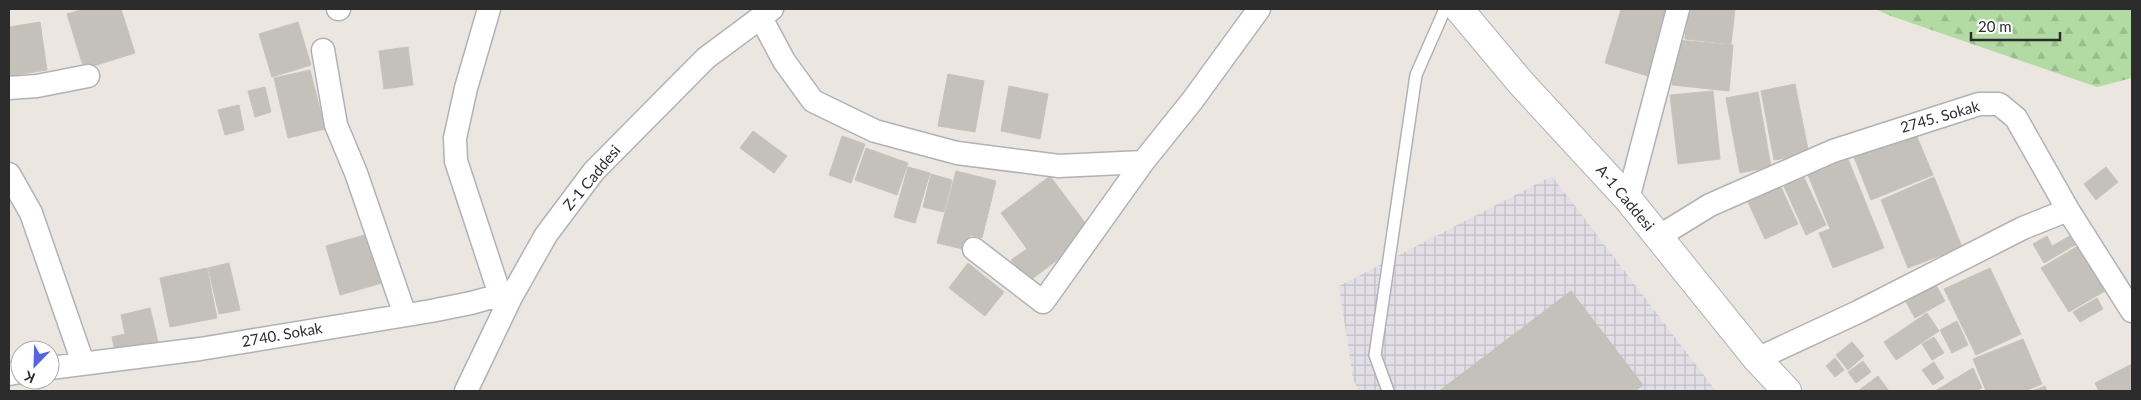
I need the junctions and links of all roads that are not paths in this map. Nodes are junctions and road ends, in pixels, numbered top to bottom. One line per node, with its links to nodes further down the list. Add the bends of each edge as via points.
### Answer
1 (489, 9): 16 (street, via 455,138 456,161)
2 (1259, 9): 10 (street)
3 (1445, 9): 23 (lane, via 1416,75 1374,355)
4 (1458, 9): 12 (main road, A-1 Caddesi)
5 (1678, 9): 12 (street)
6 (767, 13): 10 (street, via 784,61 813,101 875,131 957,153 1059,166); 16 (street, Z-1 Caddesi, via 706,58 594,171)
7 (323, 50): 18 (street, via 336,125)
8 (88, 76): 9 (street)
9 (9, 88)
10 (1143, 162): 15 (street, via 1043,302)
11 (9, 174): 20 (street, via 30,213)
12 (1628, 199): 14 (main road, A-1 Caddesi)
13 (2068, 210): 14 (street, 2745. Sokak, via 2016,118 1998,104 1979,104 1833,151 1710,205); 17 (street, 2745. Sokak); 19 (street, via 2023,228)
14 (1658, 238): 19 (main road, A-1 Caddesi)
15 (974, 249)
16 (506, 296): 18 (street, 2740. Sokak); 22 (street, Z-1 Caddesi)
17 (2132, 311)
18 (405, 315): 20 (street, 2740. Sokak, via 200,349)
19 (1757, 360): 24 (main road, A-1 Caddesi)
20 (83, 363): 21 (street, 2740. Sokak)
21 (60, 366)
22 (466, 391)
23 (1388, 391)
24 (1787, 391)

